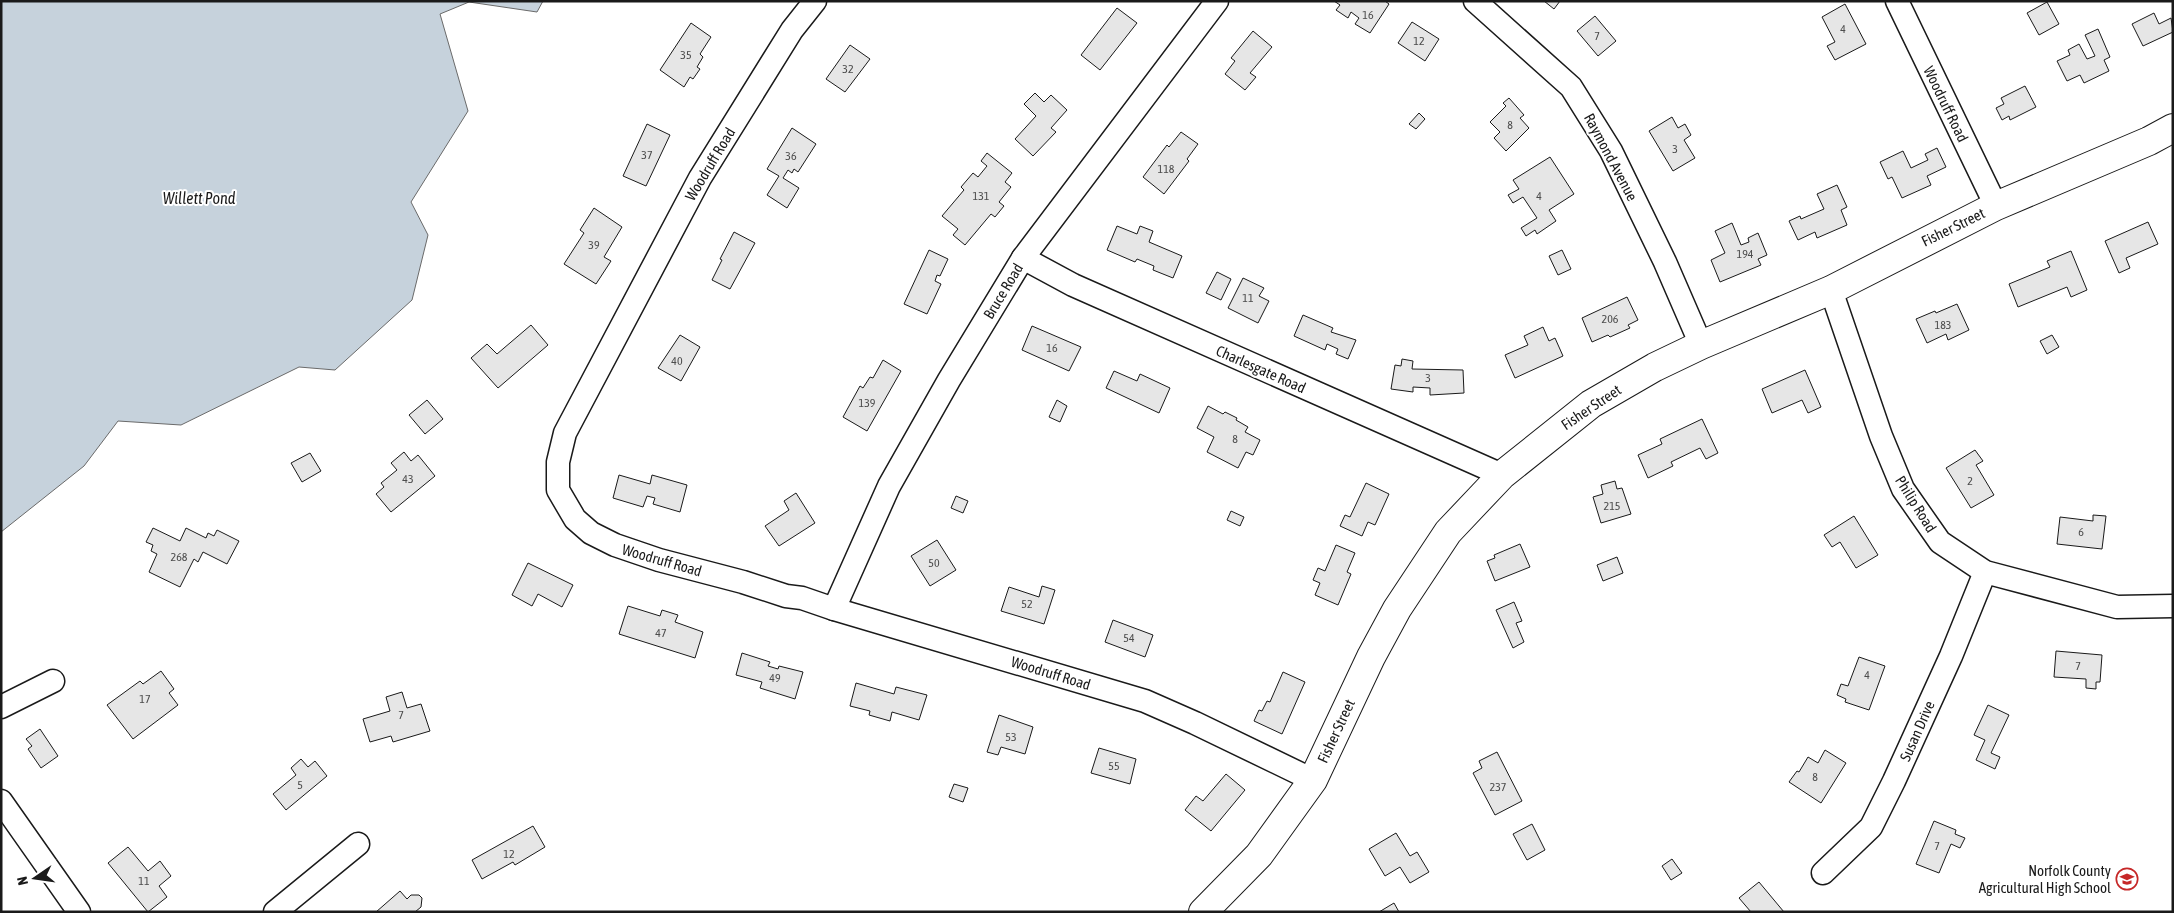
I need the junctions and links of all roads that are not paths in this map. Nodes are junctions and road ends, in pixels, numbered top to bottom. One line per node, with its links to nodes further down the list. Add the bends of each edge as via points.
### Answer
1 (815, 1): 13 (street, Woodruff Road, via 792,30 700,178 565,433 558,462 558,490 575,519 615,545)
2 (1217, 1): 7 (street, Bruce Road)
3 (1475, 1): 9 (street, Raymond Avenue, via 1571,87 1610,151 1665,262)
4 (1897, 1): 6 (street, Woodruff Road)
5 (2173, 128): 6 (main road, Fisher Street)
6 (1996, 206): 8 (main road, Fisher Street)
7 (1022, 258): 10 (street, Charlesgate Road, via 1073,285); 13 (street, Bruce Road, via 889,486)
8 (1831, 290): 9 (main road, Fisher Street); 11 (street, Philip Road, via 1881,436 1903,489 1940,542)
9 (1701, 345): 10 (main road, Fisher Street, via 1590,404)
10 (1502, 475): 16 (main road, Fisher Street, via 1448,532 1397,609)
11 (1985, 572): 12 (street, Philip Road, via 2117,607); 19 (street, Susan Drive, via 1951,656 1871,827)
12 (2173, 606)
13 (834, 609): 16 (street, Woodruff Road, via 1145,701)
14 (53, 681): 15 (street)
15 (1, 707)
16 (1313, 780): 22 (main road, Fisher Street, via 1259,855)
17 (1, 801): 20 (street)
18 (358, 844): 21 (street)
19 (1822, 873)
20 (79, 912)
21 (275, 912)
22 (1203, 912)

